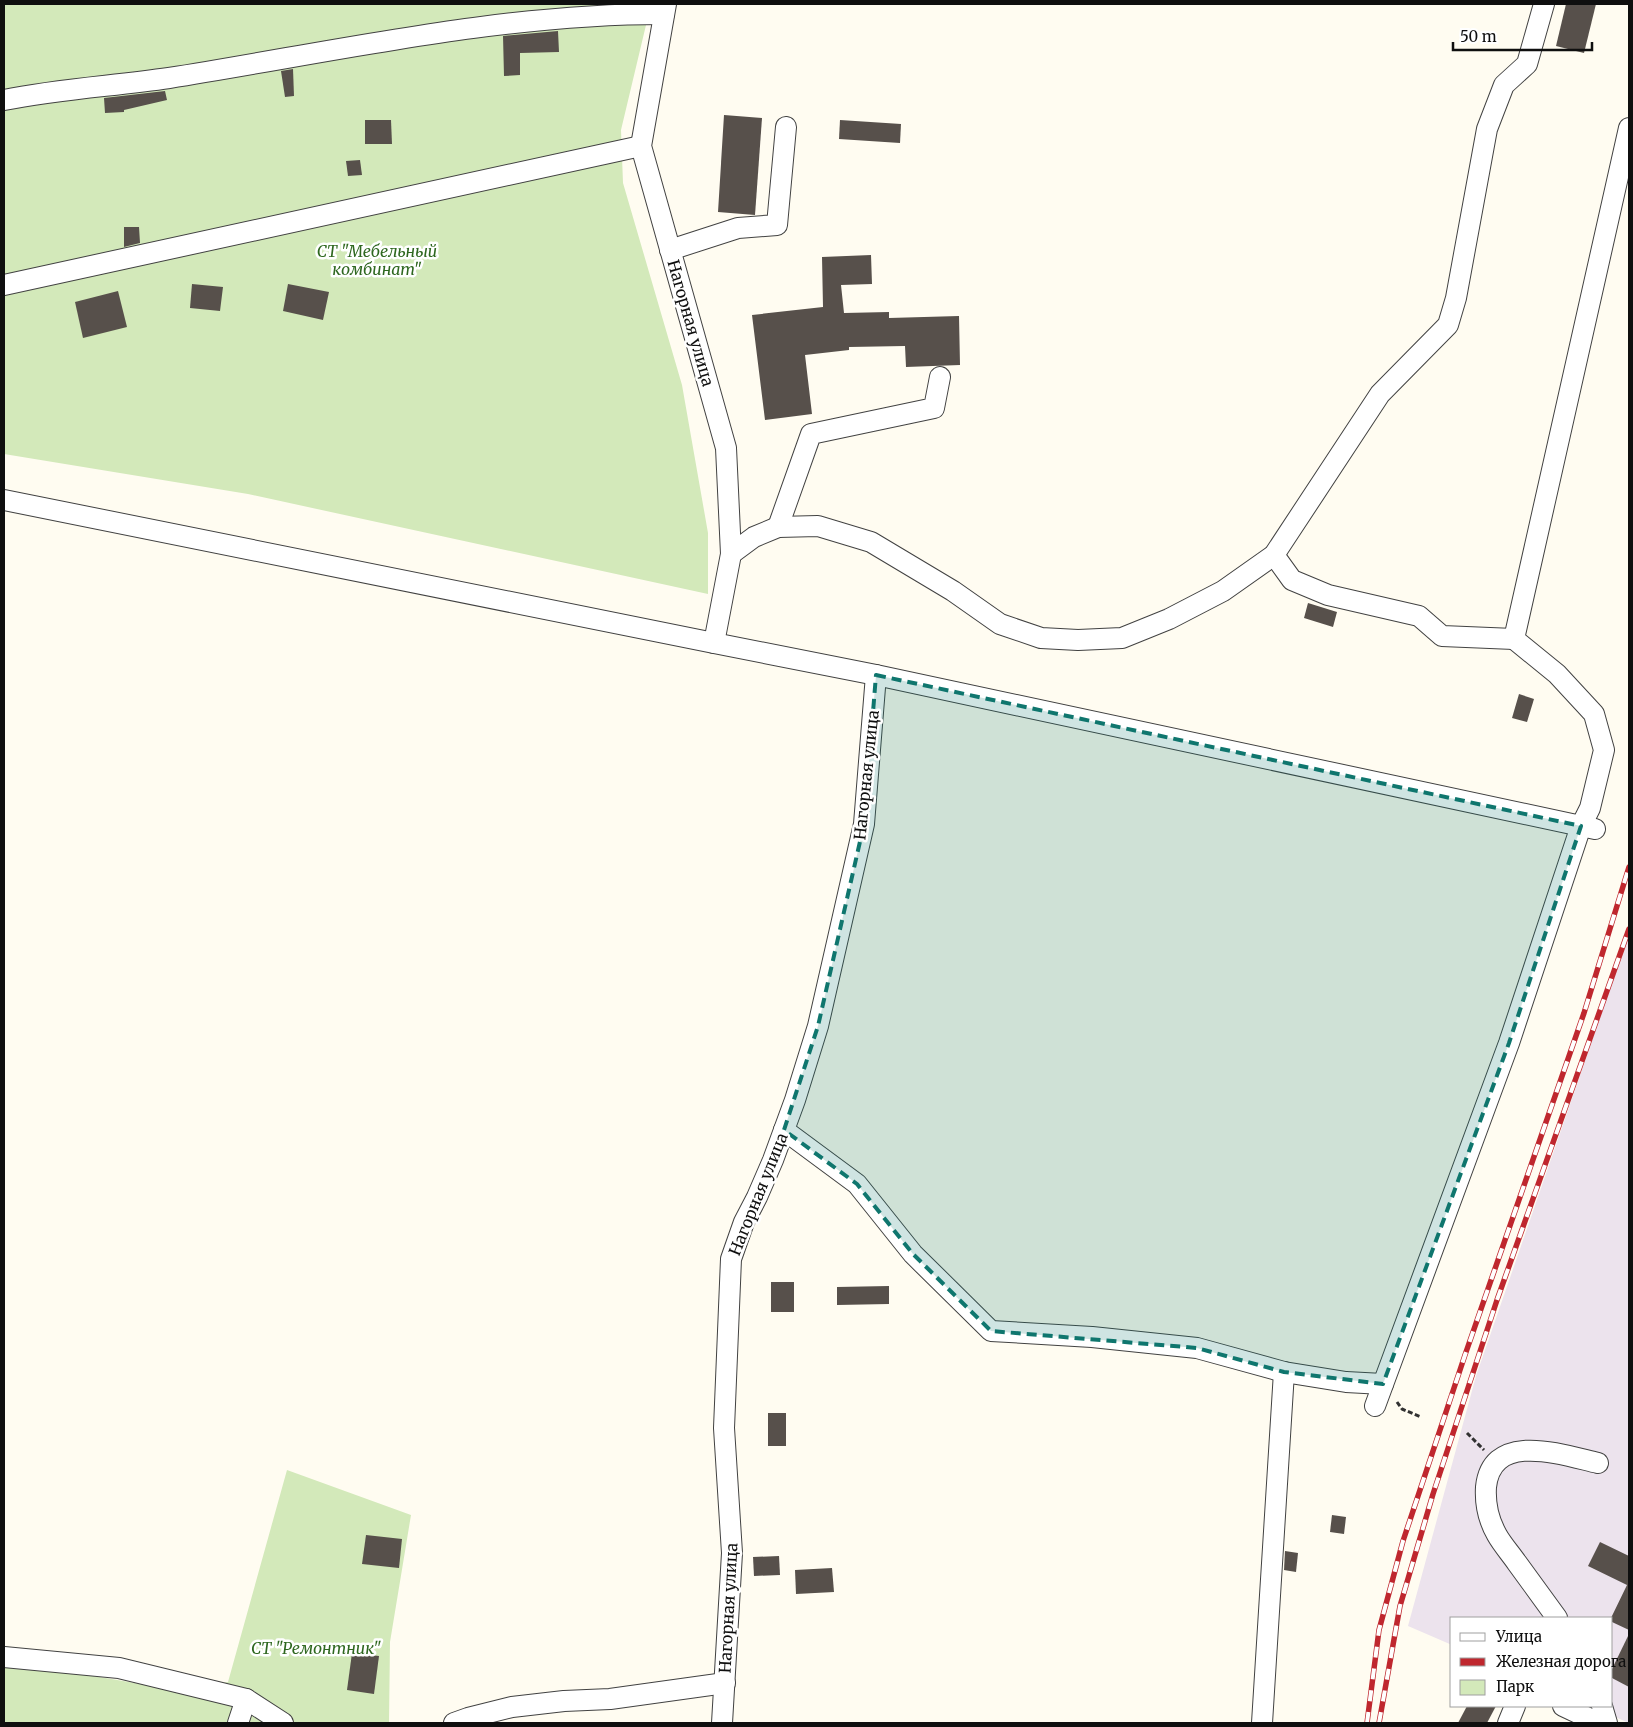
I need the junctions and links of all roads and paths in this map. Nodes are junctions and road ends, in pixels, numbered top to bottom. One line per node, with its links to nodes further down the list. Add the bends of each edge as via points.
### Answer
1 (1544, 4): 13 (street, via 1527,64 1504,85 1487,129 1456,298 1448,325 1380,394)
2 (665, 9): 3 (street, via 538,20); 6 (street, Нагорная улица)
3 (4, 100)
4 (786, 128): 7 (street, via 777,225 738,228)
5 (1629, 128): 14 (street)
6 (641, 146): 7 (street, Нагорная улица); 8 (street)
7 (670, 250): 12 (street, Нагорная улица, via 726,448)
8 (4, 285)
9 (940, 377): 11 (street, via 934,408 811,434)
10 (4, 500): 15 (street)
11 (778, 527): 12 (street, via 754,537); 13 (street, via 818,526 871,542 1000,624 1041,638 1122,638 1169,619 1223,590)
12 (732, 554): 15 (street, Нагорная улица)
13 (1274, 555): 14 (street, via 1292,580 1328,594 1419,616 1442,636)
14 (1514, 640): 17 (street, via 1557,674 1594,714 1604,750)
15 (714, 644): 16 (street)
16 (876, 675): 17 (street); 18 (street, Нагорная улица, via 864,824 818,1026)
17 (1588, 828): 20 (street)
18 (784, 1130): 19 (street, via 856,1184 912,1254 991,1331 1197,1348); 28 (street, Нагорная улица, via 731,1259 724,1428 732,1553)
19 (1284, 1372): 20 (street); 37 (street)
20 (1383, 1384): 21 (street); 22 (path, via 1402,1409)
21 (1375, 1406)
22 (1421, 1417)
23 (1467, 1433): 24 (path)
24 (1497, 1462): 25 (street, via 1518,1452 1534,1450); 26 (street, via 1488,1473 1485,1498 1496,1534)
25 (1598, 1463)
26 (1556, 1617)
27 (4, 1657): 29 (street, via 119,1668)
28 (724, 1683): 35 (street, via 610,1699 512,1707); 36 (street, Нагорная улица)
29 (246, 1699): 33 (street); 34 (street)
30 (1515, 1707): 38 (street)
31 (1565, 1707): 39 (street)
32 (1602, 1707): 40 (street)
33 (238, 1723)
34 (284, 1723)
35 (454, 1723)
36 (722, 1723)
37 (1262, 1723)
38 (1508, 1723)
39 (1599, 1723)
40 (1607, 1723)

